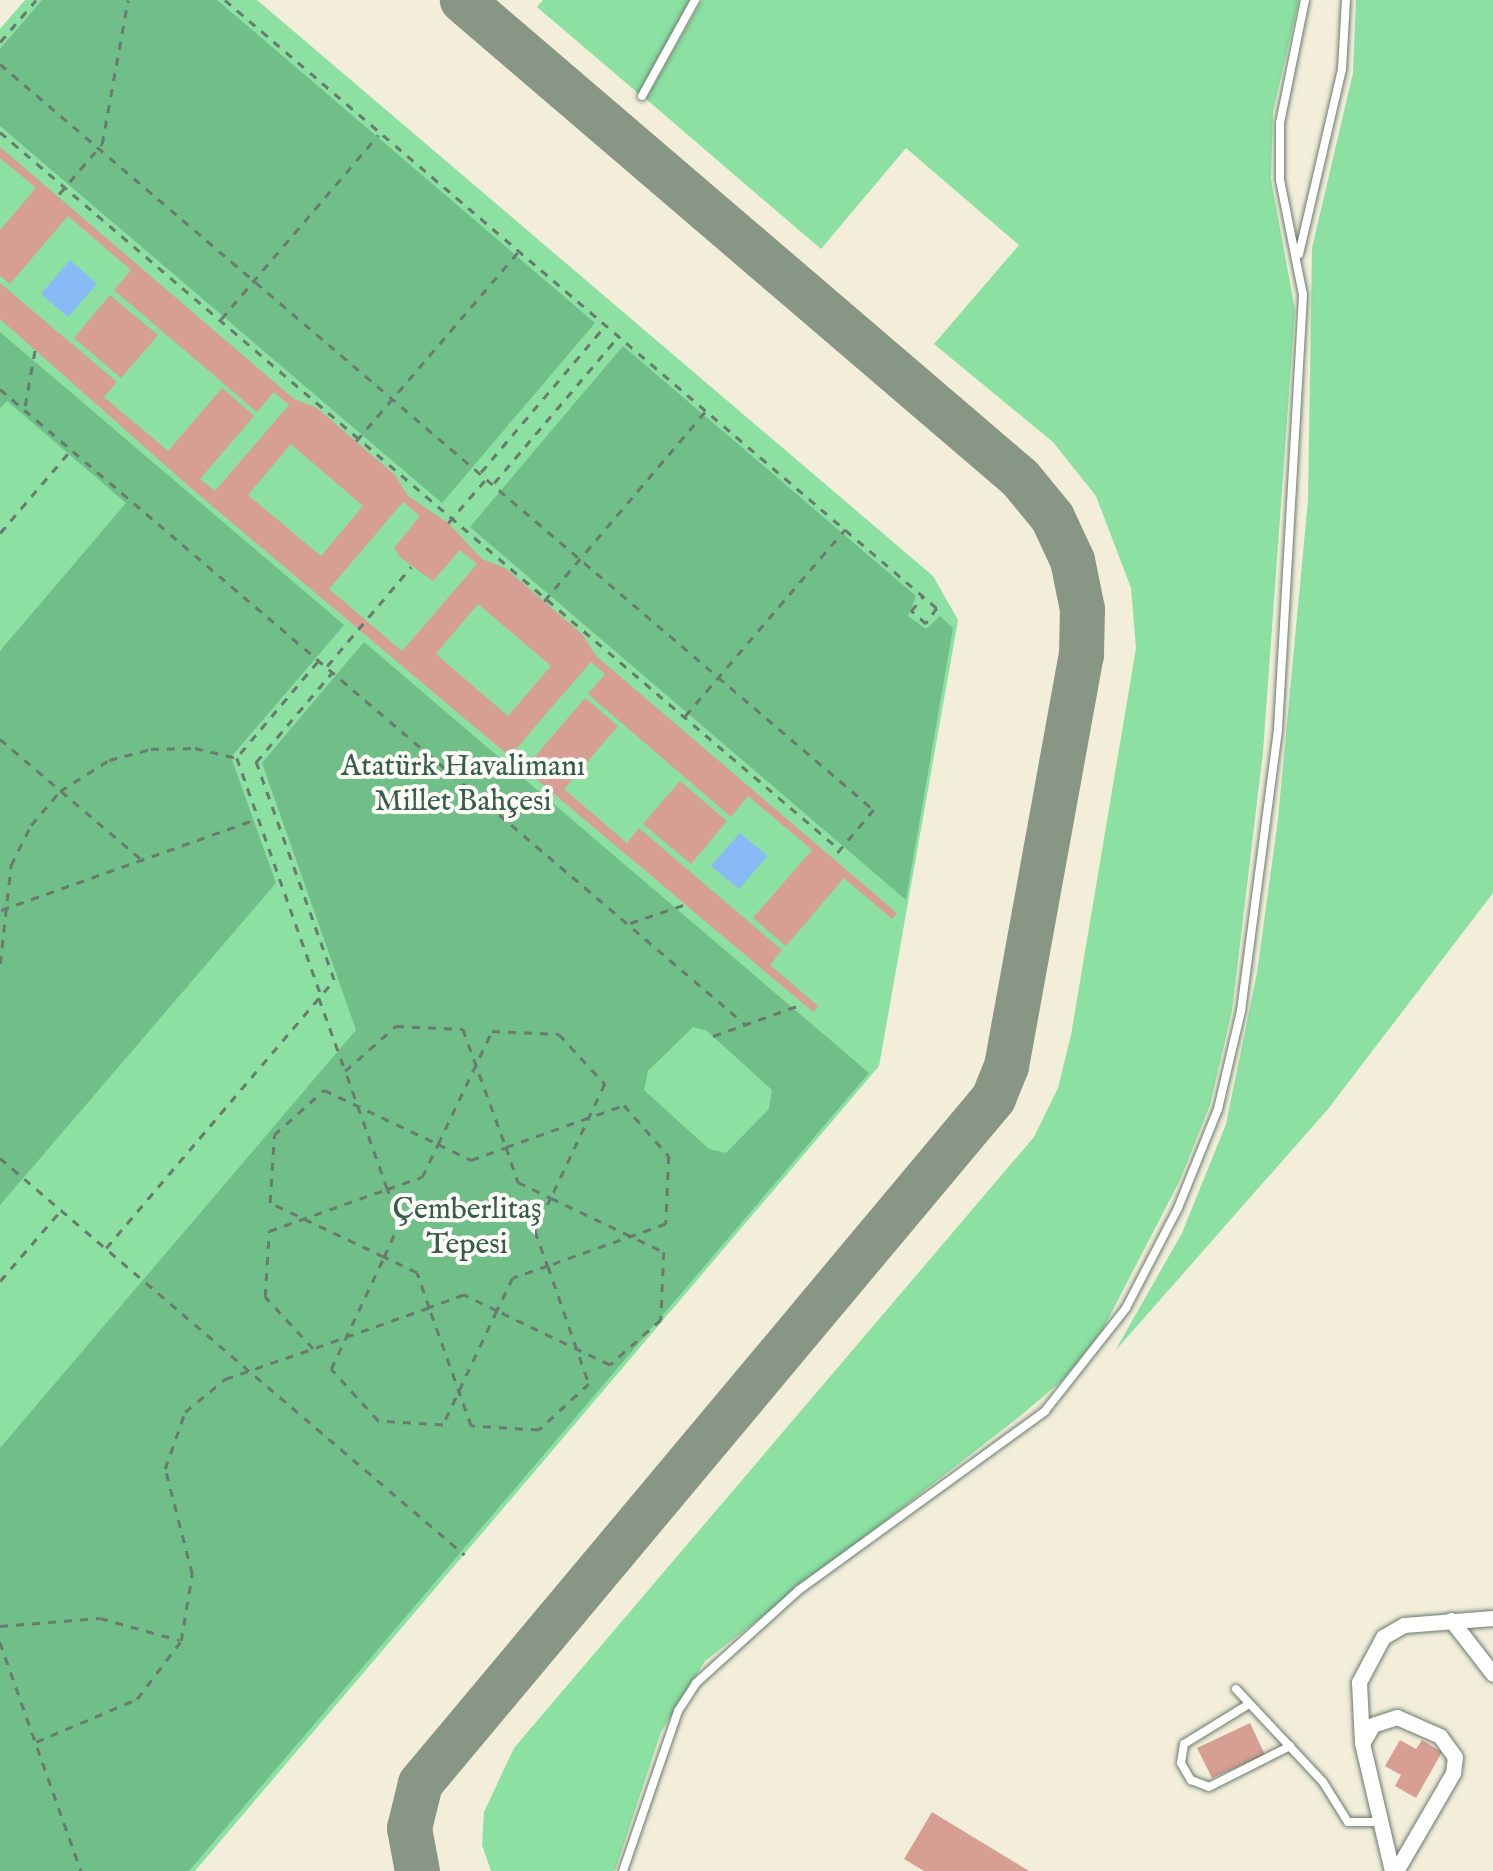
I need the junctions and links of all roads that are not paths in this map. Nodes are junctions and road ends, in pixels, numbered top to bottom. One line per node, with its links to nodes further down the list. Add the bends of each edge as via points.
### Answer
1 (695, 0): 4 (lane)
2 (1305, 0): 5 (lane, via 1280,123 1280,180)
3 (1346, 0): 5 (lane, via 1342,69)
4 (642, 96)
5 (1298, 259): 14 (lane, via 1301,350 1278,728 1218,1110 1178,1208 1126,1308 1045,1411 799,1590 696,1683 678,1710)
6 (1493, 1618): 7 (street)
7 (1450, 1620): 8 (street); 11 (street, via 1404,1625 1383,1637 1359,1682)
8 (1493, 1674)
9 (1236, 1689): 10 (lane)
10 (1250, 1704): 12 (lane); 12 (lane, via 1184,1744 1181,1763 1190,1780 1209,1787)
11 (1362, 1744): 13 (street); 15 (street, via 1373,1725 1397,1717 1440,1736 1454,1757 1453,1772)
12 (1290, 1746): 13 (lane, via 1348,1822)
13 (1378, 1822): 15 (street)
14 (623, 1871)
15 (1394, 1871)

